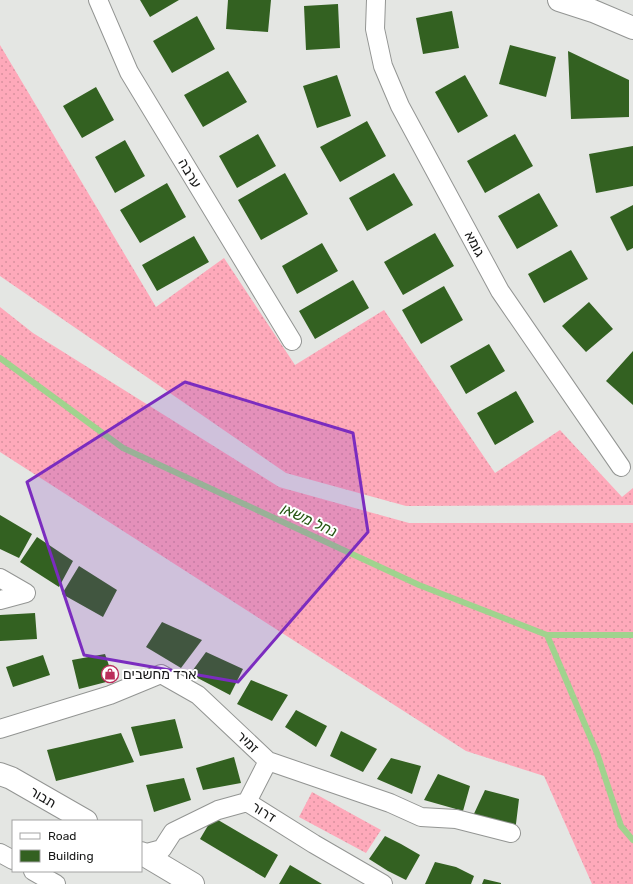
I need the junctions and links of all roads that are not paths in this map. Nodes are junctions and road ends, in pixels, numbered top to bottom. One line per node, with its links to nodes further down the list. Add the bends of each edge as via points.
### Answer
1 (98, 0): 5 (street, ערבה, via 129,72)
2 (376, 0): 6 (street, גומא, via 375,29 383,66 400,106 500,291)
3 (559, 0): 4 (street)
4 (633, 28)
5 (292, 341)
6 (621, 467)
7 (0, 578): 8 (street, via 26,593)
8 (0, 600)
9 (0, 729): 10 (street, זמיר, via 110,695 160,674 198,695)
10 (268, 761): 12 (street); 14 (street, זמיר, via 390,803 421,817 456,819)
11 (0, 774): 13 (street, תבור)
12 (247, 802): 16 (street, דרור, via 218,810 174,832 162,849); 21 (street, דרור)
13 (84, 820)
14 (511, 833)
15 (0, 853): 17 (street)
16 (142, 853): 20 (street)
17 (12, 859)
18 (35, 872): 19 (street)
19 (56, 884)
20 (193, 884)
21 (383, 884)

